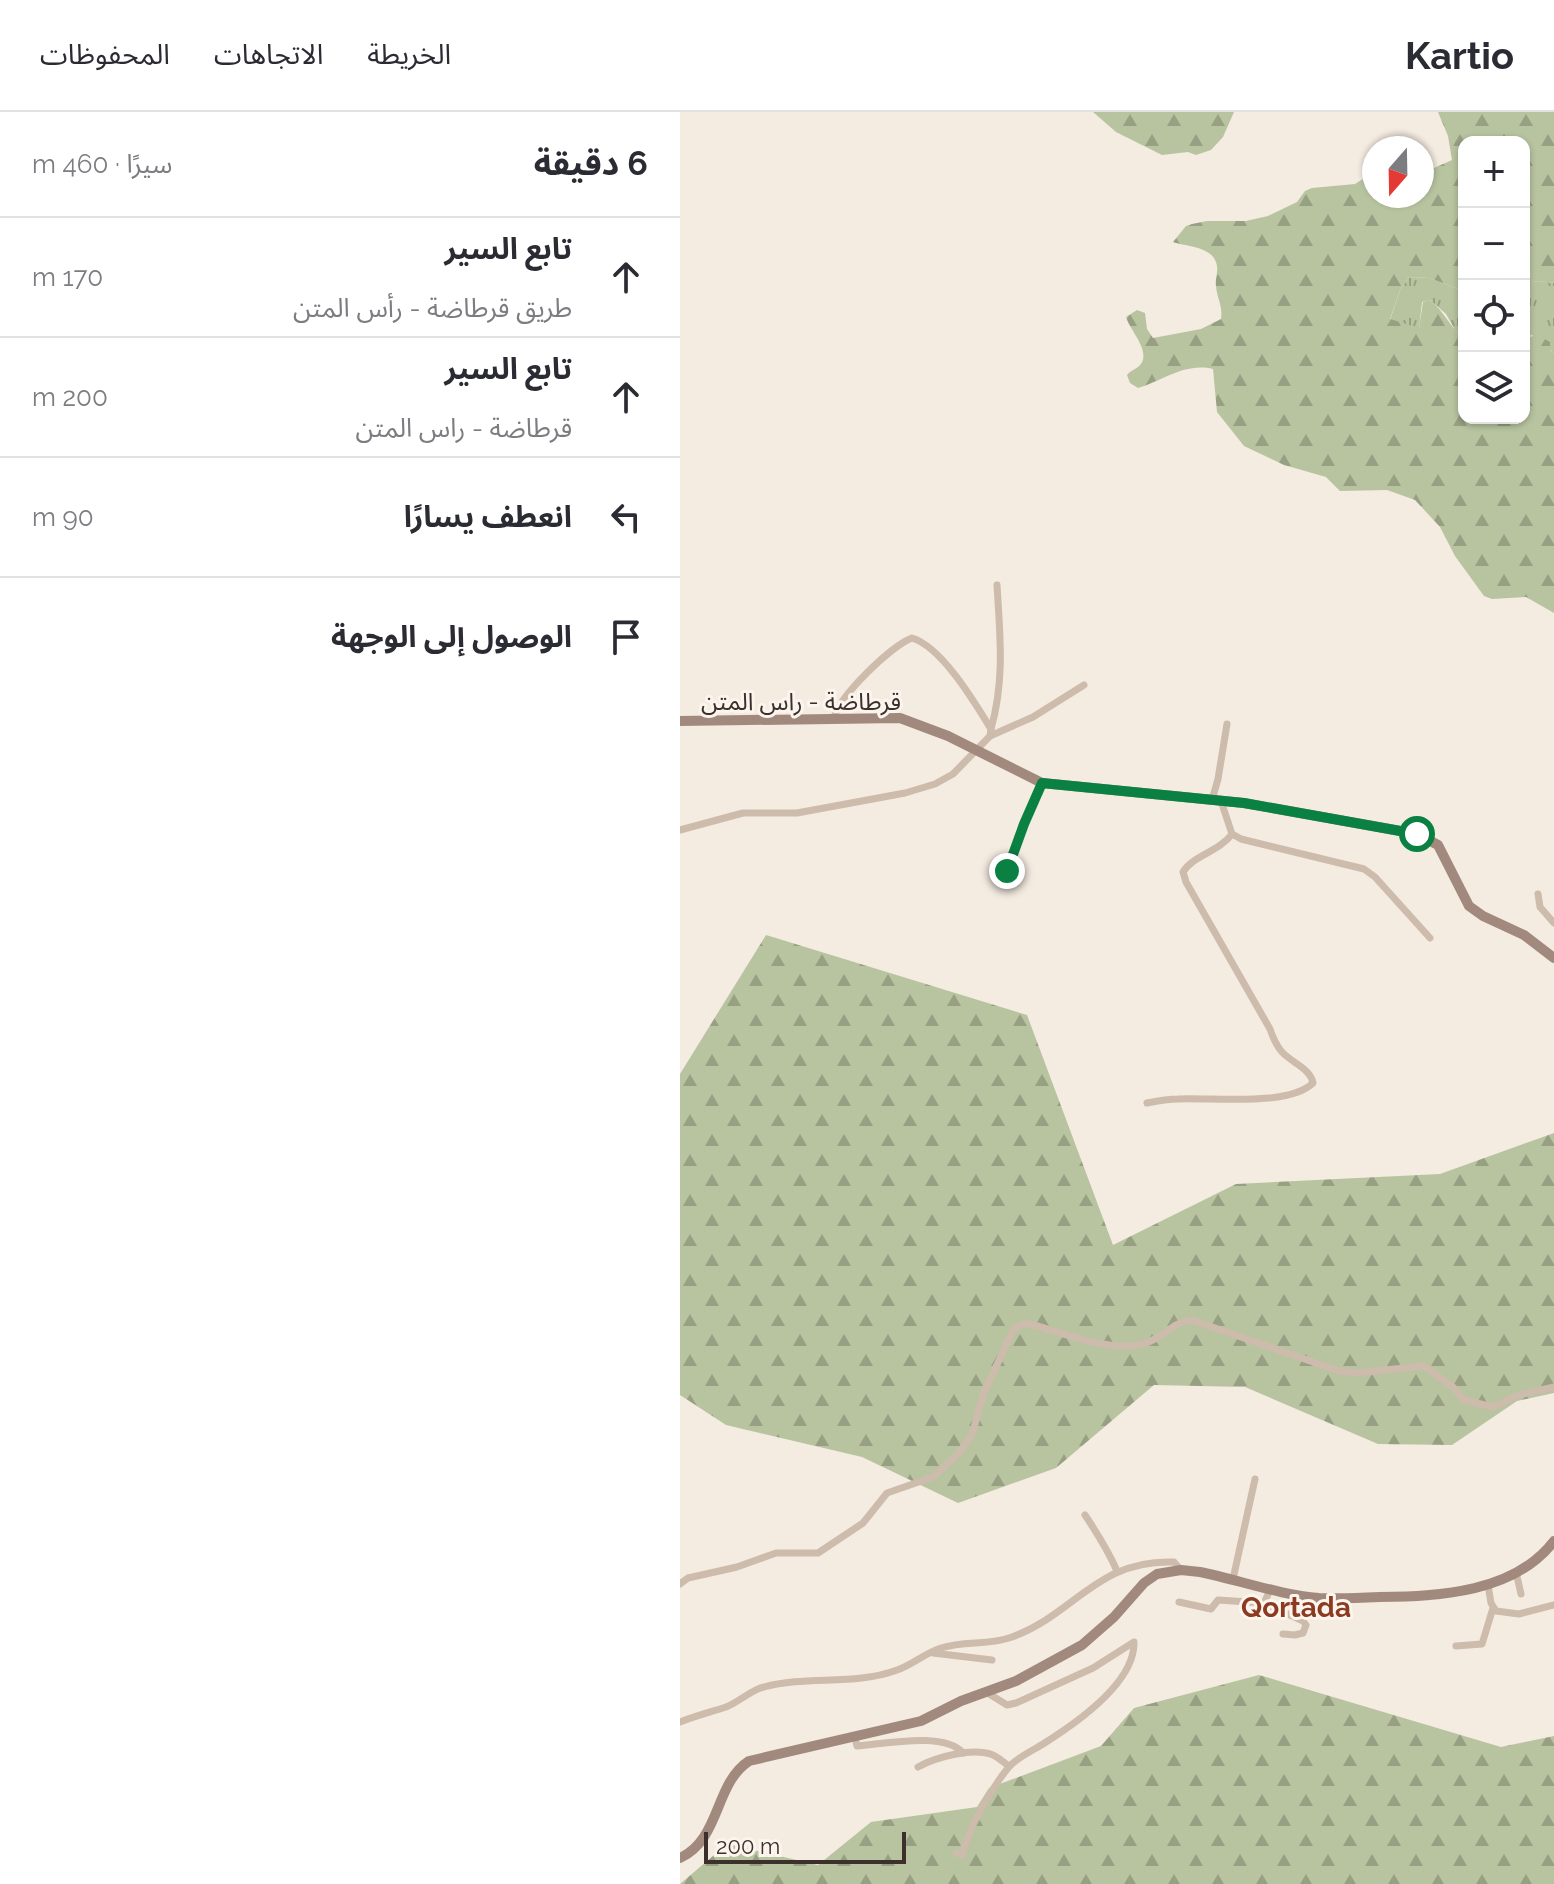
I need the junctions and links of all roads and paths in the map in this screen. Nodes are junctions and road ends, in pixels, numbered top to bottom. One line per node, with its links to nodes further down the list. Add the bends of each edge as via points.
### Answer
1 (997, 585): 6 (street, via 1001,691)
2 (1084, 685): 6 (street, via 1033,717)
3 (834, 718): 4 (main road, قرطاضة - راس المتن); 6 (street, via 839,704 863,679 912,638 947,666); 7 (main road, قرطاضة - راس المتن, via 900,718)
4 (680, 721)
5 (1227, 724): 9 (street)
6 (991, 733): 7 (street)
7 (975, 750): 8 (main road, قرطاضة - راس المتن); 10 (street, via 953,774 905,793 797,813 743,813)
8 (1042, 783): 9 (main road, قرطاضة - راس المتن); 12 (street)
9 (1216, 800): 11 (street); 16 (main road, قرطاضة - راس المتن, via 1404,831 1430,840 1438,845 1469,906)
10 (680, 830)
11 (1232, 834): 15 (street, via 1364,869); 17 (street, via 1214,852 1186,866 1186,882 1275,1043 1308,1071 1313,1083 1277,1096)
12 (1007, 871)
13 (1538, 894): 14 (street, via 1540,907)
14 (1554, 923)
15 (1430, 938)
16 (1554, 958)
17 (1147, 1103)
18 (1554, 1387): 26 (street, via 1493,1407 1464,1400 1424,1366 1339,1371 1192,1320 1131,1347 1018,1325 983,1395 972,1435 933,1477 887,1493 863,1523 818,1553 776,1553)
19 (1255, 1479): 25 (street)
20 (1085, 1515): 23 (street)
21 (1554, 1541): 24 (main road, via 1545,1554)
22 (1181, 1570): 23 (street, via 1174,1562 1156,1561); 25 (main road); 38 (main road, via 1157,1574 1144,1583 1099,1631 1058,1660)
23 (1117, 1571): 36 (street, via 1038,1626 990,1644 964,1643)
24 (1516, 1572): 27 (main road); 29 (street)
25 (1233, 1579): 28 (main road)
26 (680, 1584)
27 (1488, 1585): 28 (main road, via 1430,1595 1358,1598 1318,1598); 33 (street)
28 (1271, 1588): 31 (street)
29 (1521, 1594)
30 (1179, 1602): 31 (street, via 1211,1609 1218,1600)
31 (1264, 1603): 34 (street, via 1306,1625 1303,1633)
32 (1554, 1605): 33 (street, via 1519,1614)
33 (1493, 1608): 35 (street, via 1482,1644)
34 (1283, 1634)
35 (1456, 1646)
36 (930, 1653): 37 (street); 39 (street, via 870,1677 763,1687 726,1707)
37 (992, 1660)
38 (986, 1692): 40 (main road, via 921,1721); 42 (street, via 1007,1705 1016,1703 1093,1668 1134,1642 1135,1656 1112,1690 1072,1726)
39 (680, 1722)
40 (855, 1737): 41 (street, via 857,1746 935,1740); 45 (main road, via 763,1755 739,1767 704,1838)
41 (963, 1753): 42 (street, via 993,1754); 43 (street)
42 (1009, 1766): 44 (street, via 967,1835 962,1855)
43 (918, 1767)
44 (956, 1853)
45 (680, 1858)

